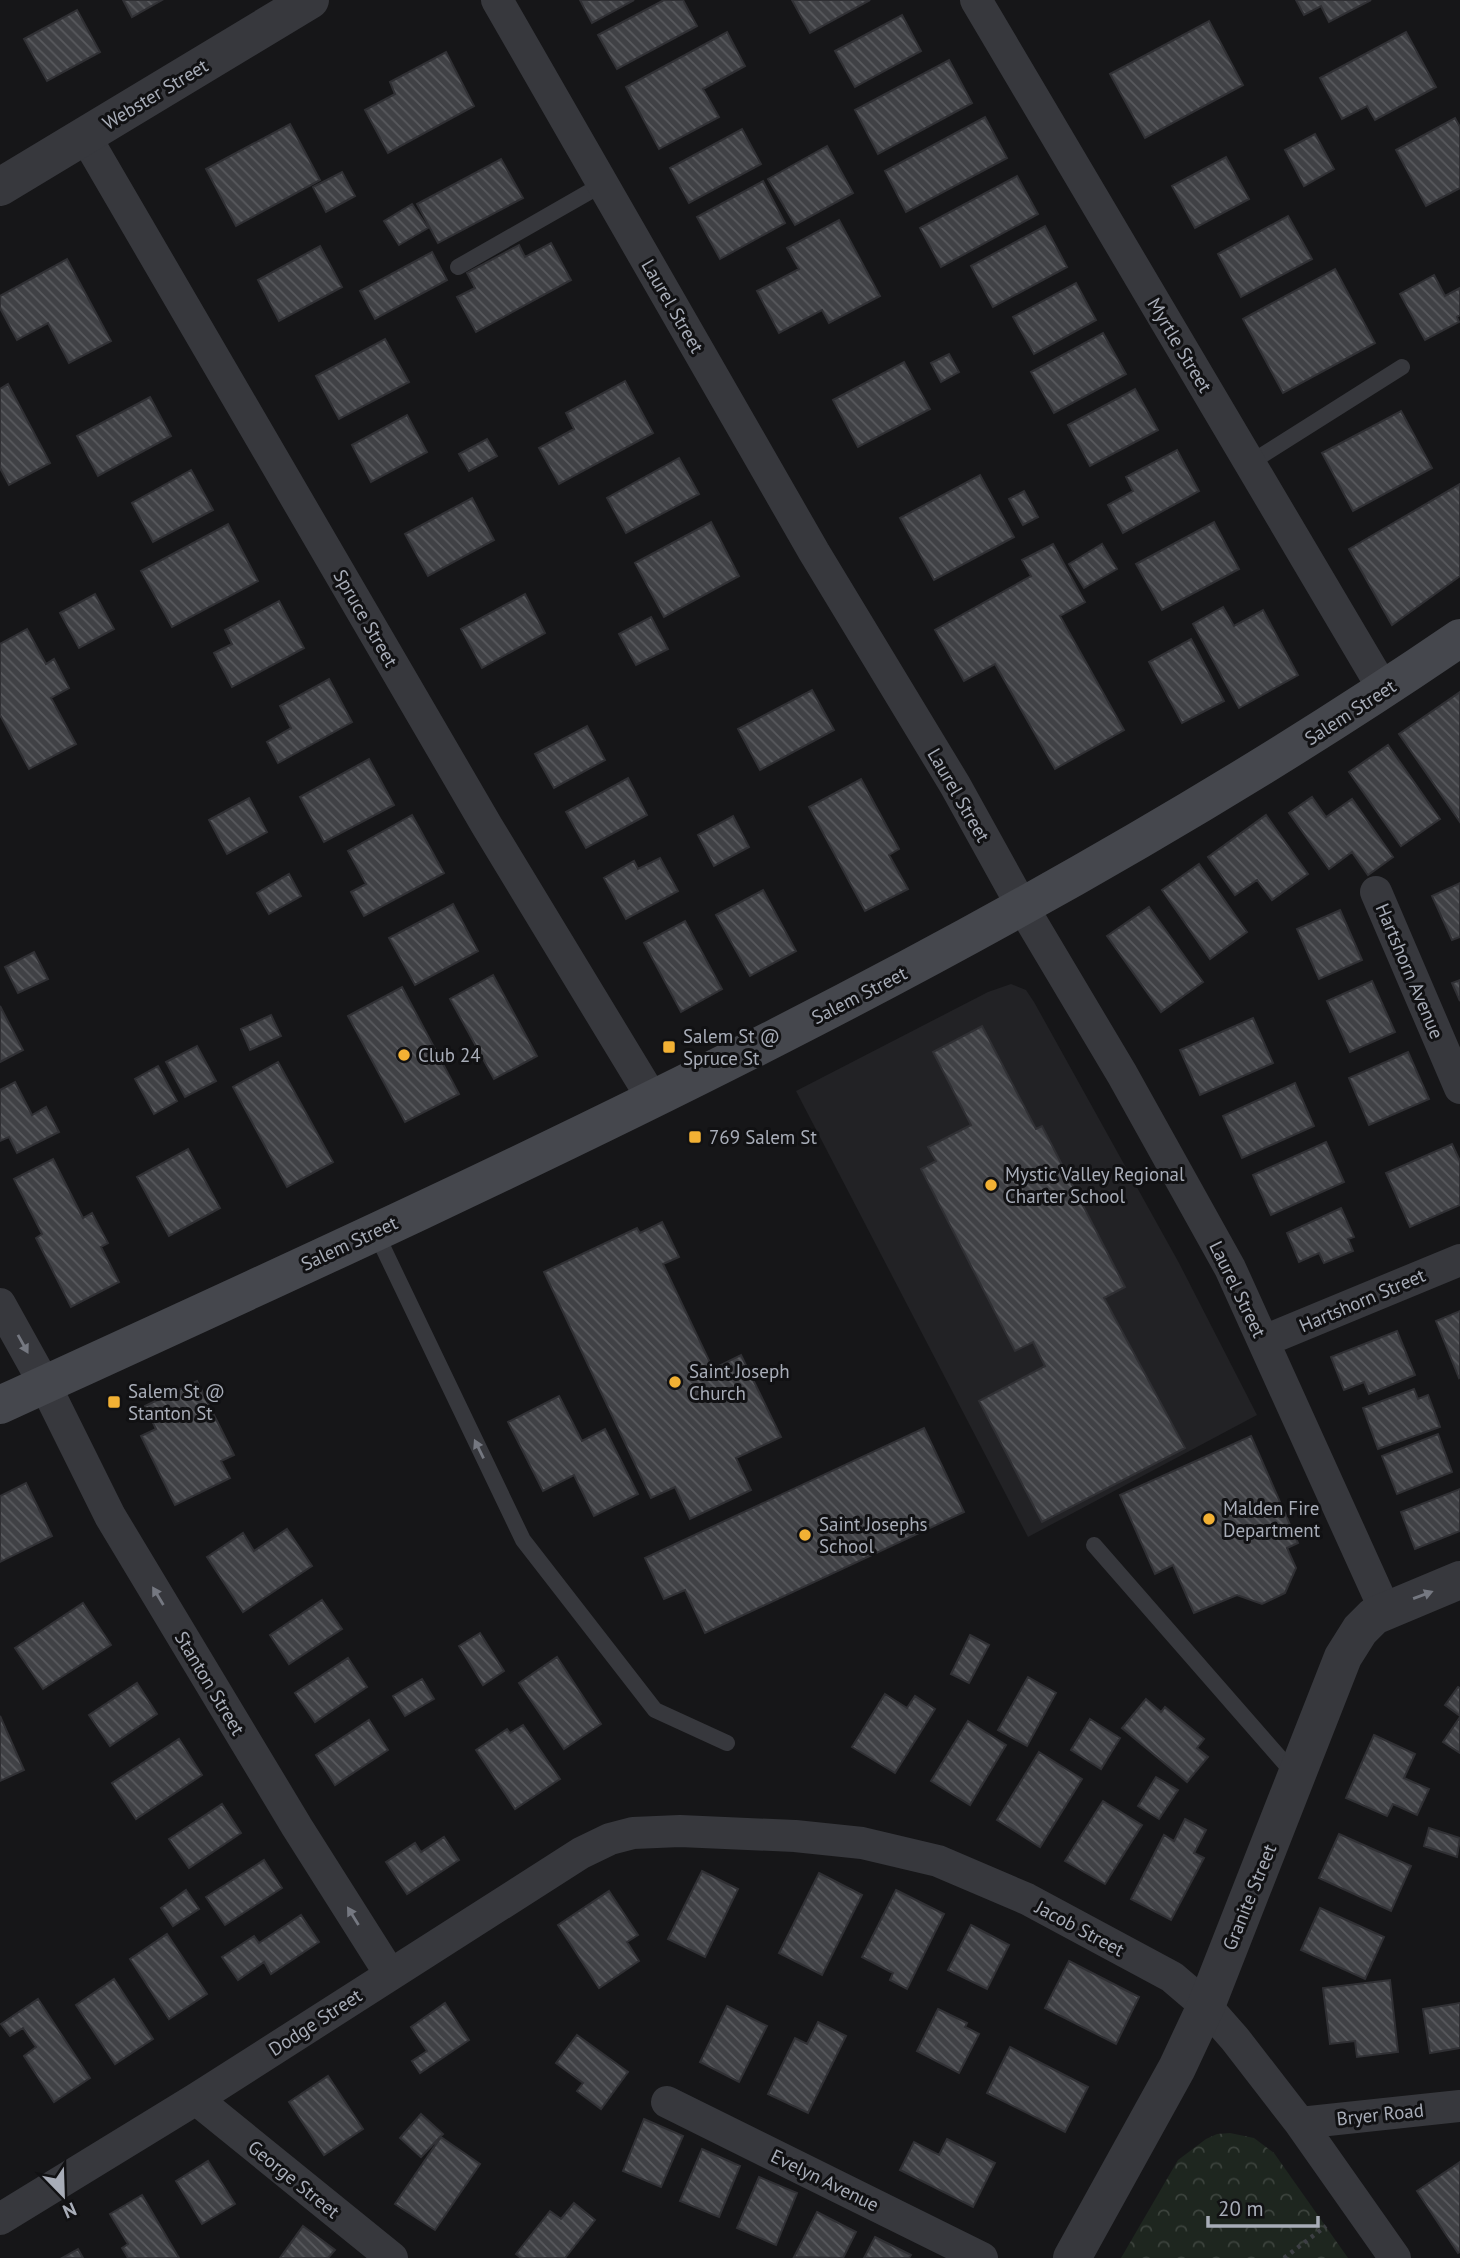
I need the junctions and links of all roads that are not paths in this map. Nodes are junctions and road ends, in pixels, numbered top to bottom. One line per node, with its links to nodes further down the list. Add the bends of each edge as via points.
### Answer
1 (310, 0): 4 (street, Webster Street)
2 (497, 0): 5 (street, Laurel Street)
3 (976, 0): 9 (street, Myrtle Street)
4 (85, 136): 6 (street, Webster Street); 15 (street, Spruce Street, via 487,826)
5 (603, 184): 7 (lane); 13 (street, Laurel Street)
6 (0, 187)
7 (458, 267)
8 (1402, 367): 9 (lane)
9 (1250, 463): 11 (street, Myrtle Street)
10 (1460, 638): 11 (main road, Salem Street)
11 (1384, 690): 13 (main road, Salem Street)
12 (1376, 892): 14 (street, Hartshorn Avenue)
13 (1022, 906): 15 (main road, Salem Street, via 880,985); 19 (street, Laurel Street, via 1230,1268)
14 (1460, 1088)
15 (652, 1098): 16 (main road, Salem Street)
16 (375, 1231): 20 (main road, Salem Street); 25 (lane, one-way to 16, via 655,1710 523,1540)
17 (1460, 1260): 19 (street, Hartshorn Street)
18 (0, 1304): 20 (street, Stanton Street, one-way to 20)
19 (1264, 1341): 24 (street, Laurel Street)
20 (45, 1385): 21 (main road, Salem Street); 28 (street, Stanton Street, one-way to 20, via 110,1516)
21 (0, 1405)
22 (1094, 1545): 26 (lane)
23 (1460, 1580): 24 (street, Granite Street, one-way to 23)
24 (1385, 1610): 26 (street, Granite Street, via 1366,1622 1343,1657)
25 (727, 1744)
26 (1297, 1777): 29 (street, Granite Street)
27 (633, 1833): 28 (street, Dodge Street, via 582,1853); 29 (street, Jacob Street, via 822,1839 862,1843 938,1861 1027,1899 1172,1977)
28 (390, 1974): 30 (street, Dodge Street)
29 (1206, 2006): 33 (street, Jacob Street); 37 (street, Granite Street, via 1177,2068)
30 (196, 2099): 34 (street, Dodge Street); 35 (street, George Street)
31 (667, 2102): 36 (street, Evelyn Avenue)
32 (1460, 2105): 33 (street, Bryer Road)
33 (1300, 2123): 38 (street, Jacob Street)
34 (0, 2219)
35 (392, 2258)
36 (982, 2258)
37 (1072, 2258)
38 (1395, 2258)

